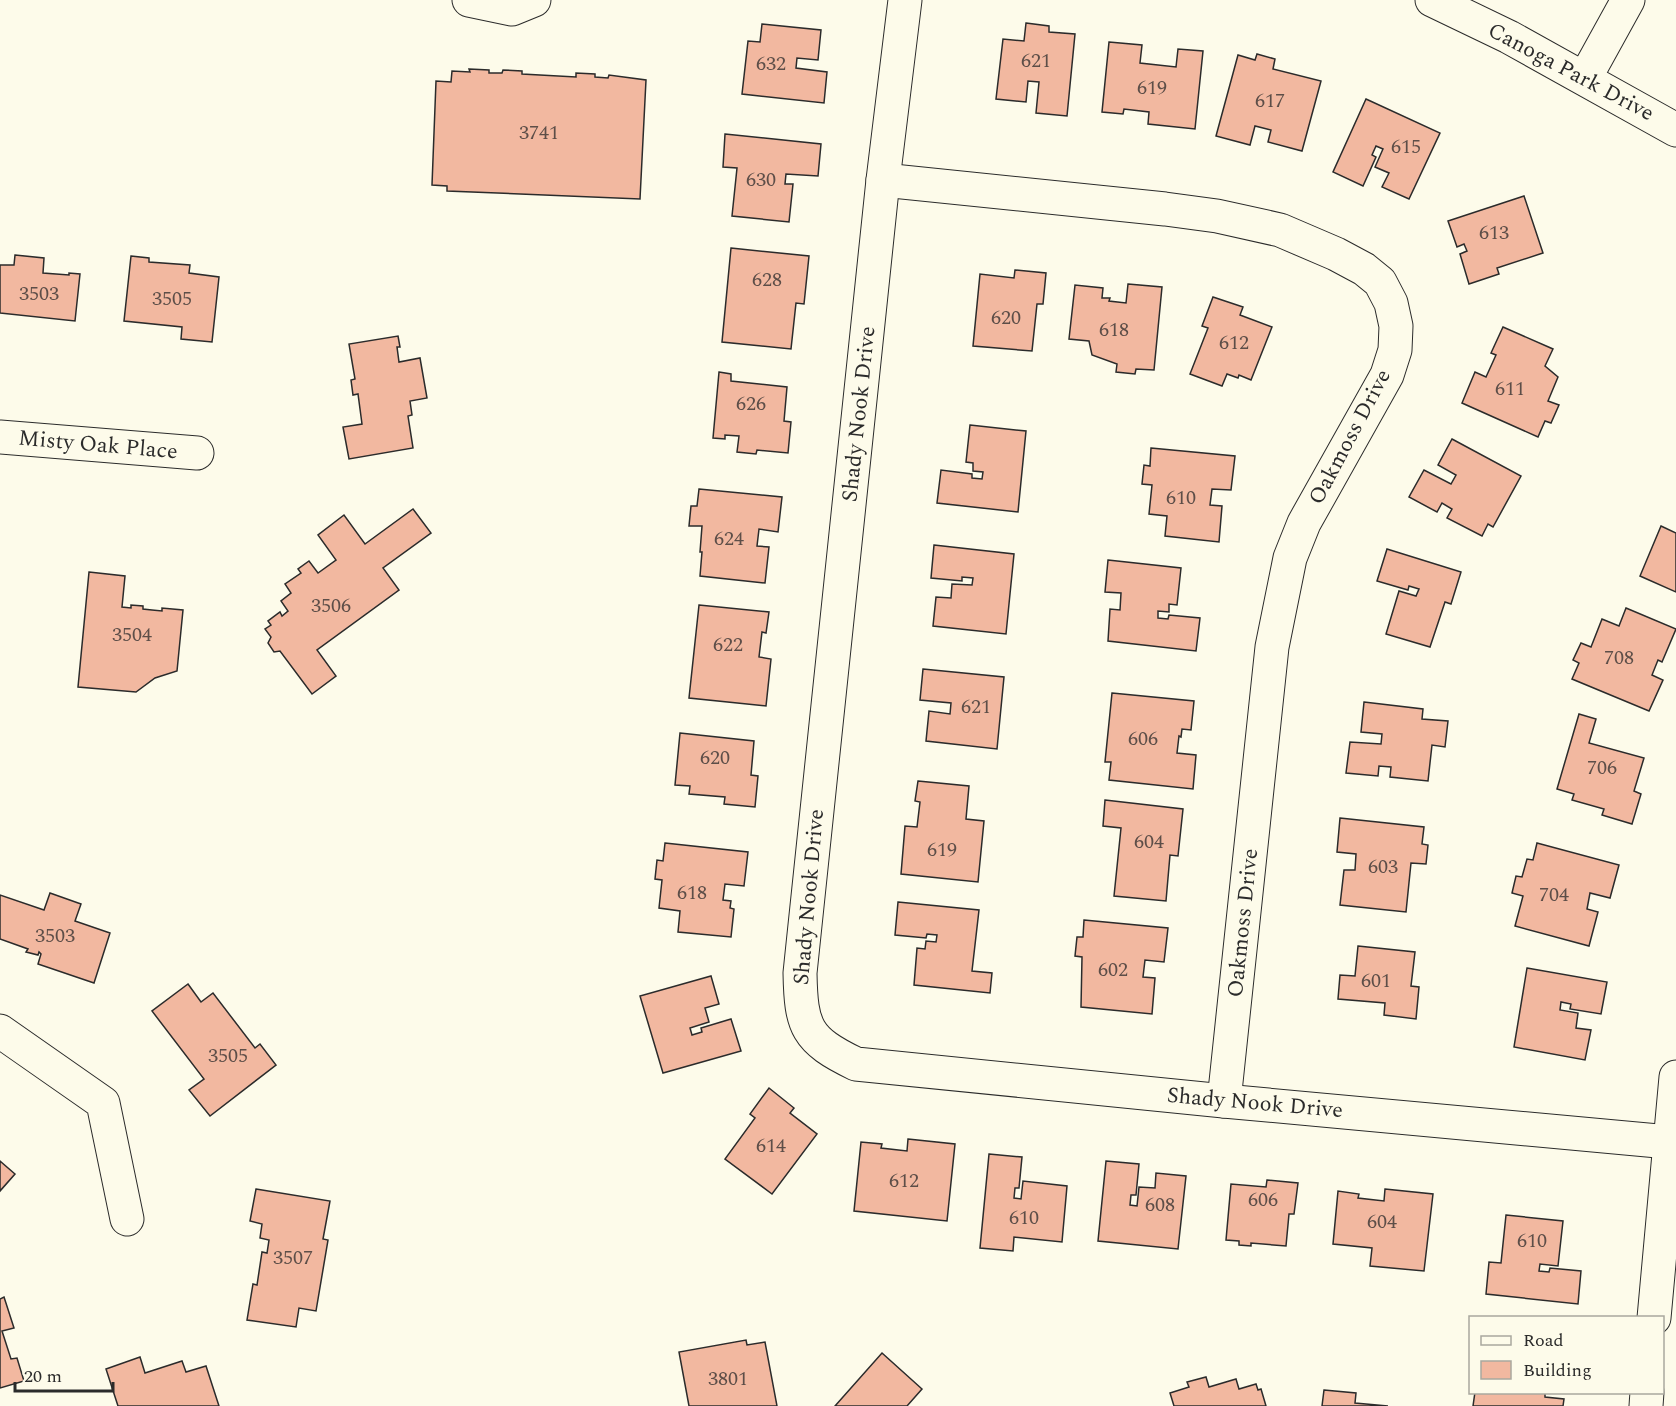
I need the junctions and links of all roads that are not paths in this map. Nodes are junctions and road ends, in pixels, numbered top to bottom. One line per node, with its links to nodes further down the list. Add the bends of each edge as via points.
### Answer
1 (470, 0): 2 (street, via 512,9)
2 (534, 0)
3 (905, 0): 8 (street, Shady Nook Drive)
4 (1432, 0): 6 (street, Canoga Park Drive)
5 (1628, 0): 6 (street)
6 (1585, 78): 7 (street, Canoga Park Drive)
7 (1676, 130)
8 (883, 180): 13 (street, Shady Nook Drive, via 800,973 806,1025 818,1041 856,1064); 13 (street, Oakmoss Drive, via 1165,209 1280,230 1364,269 1380,282 1391,303 1396,326 1395,350 1387,375 1304,523 1290,558 1282,594 1271,658)
9 (0, 437): 10 (street, Misty Oak Place)
10 (197, 453)
11 (0, 1031): 15 (street, via 103,1103)
12 (1676, 1077): 14 (street)
13 (1224, 1101): 14 (street, Shady Nook Drive)
14 (1669, 1142): 16 (street)
15 (127, 1219)
16 (1654, 1316)

